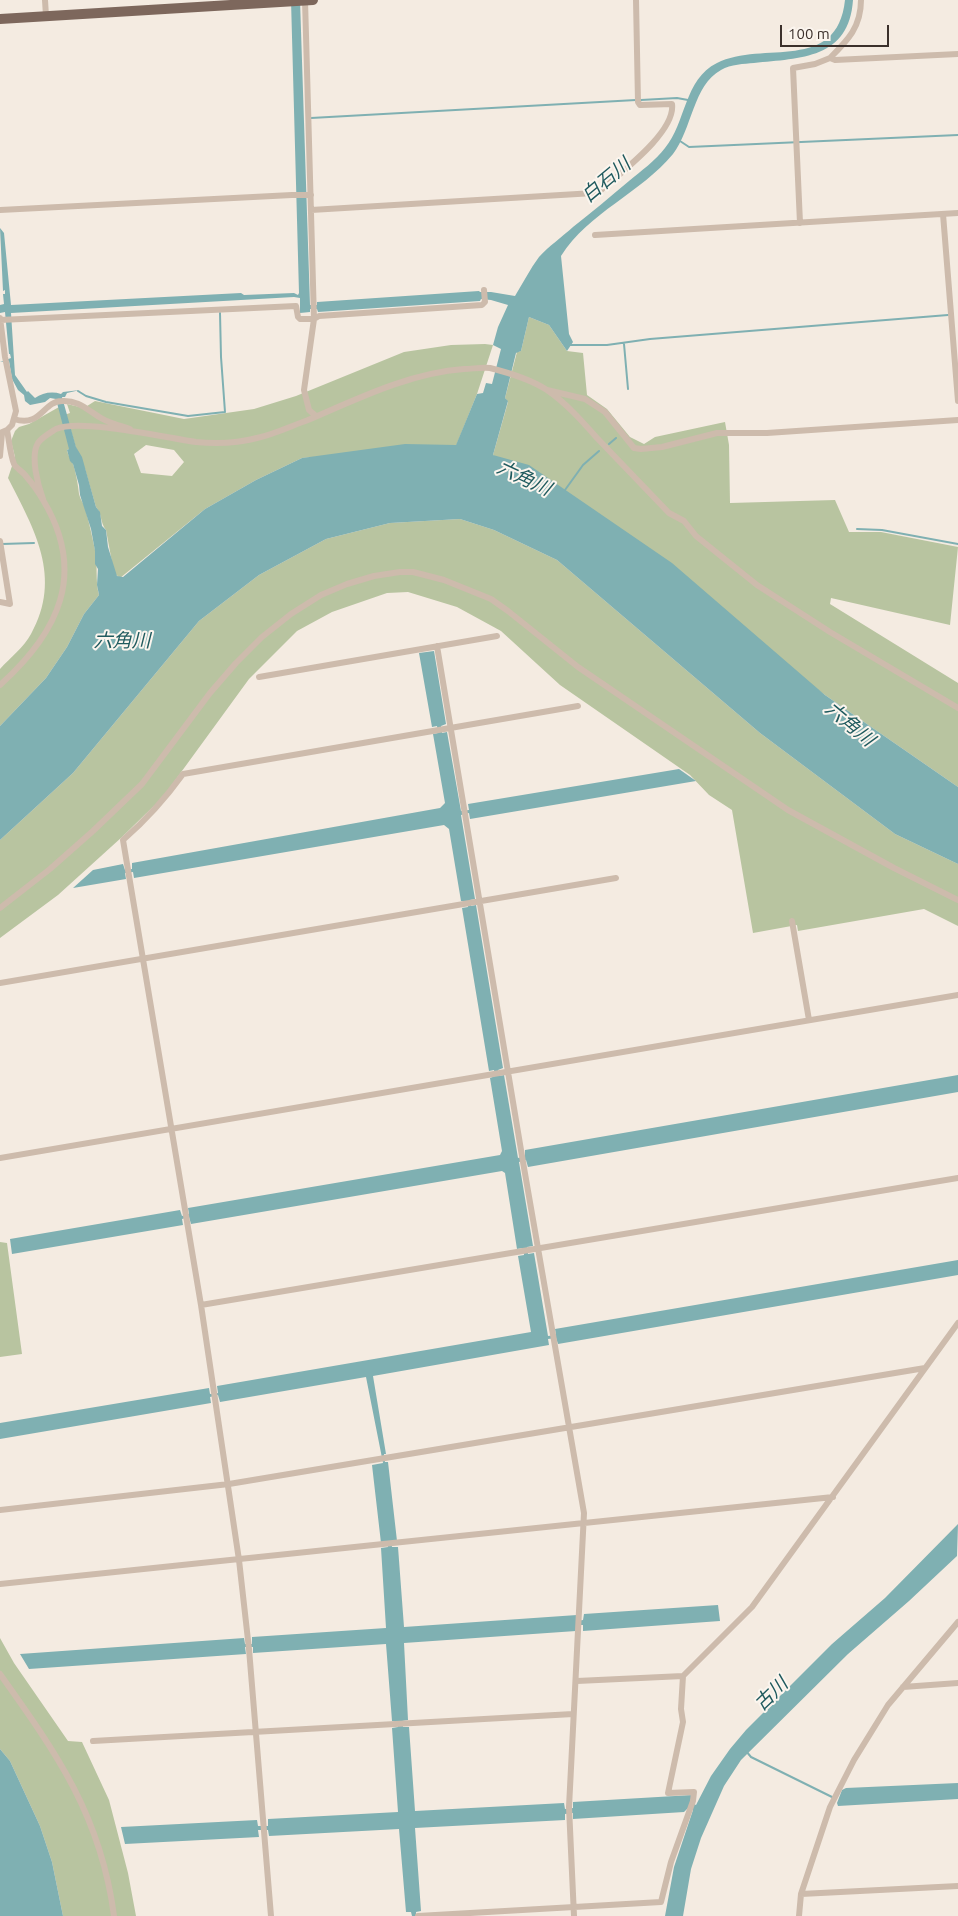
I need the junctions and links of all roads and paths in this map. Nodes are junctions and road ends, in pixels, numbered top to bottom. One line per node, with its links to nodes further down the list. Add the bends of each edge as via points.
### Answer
1 (45, 0): 6 (street)
2 (304, 0): 3 (main road); 6 (main road); 10 (street)
3 (312, 0)
4 (636, 0): 12 (street, via 638,100 640,105 672,104 673,109 654,144 600,191)
5 (861, 0): 9 (street, via 856,27)
6 (46, 16): 7 (main road)
7 (0, 19)
8 (958, 54): 9 (street)
9 (830, 58): 15 (street, via 793,68)
10 (309, 195): 11 (street); 12 (street)
11 (0, 210)
12 (311, 210): 19 (street)
13 (958, 213): 14 (street)
14 (943, 214): 15 (street); 22 (street)
15 (800, 223): 16 (street)
16 (596, 235)
17 (484, 290): 19 (street, via 485,302 482,305)
18 (0, 319): 19 (street, via 296,306 300,319); 20 (street)
19 (314, 319): 23 (street, via 304,390 309,410)
20 (1, 336): 24 (street, via 15,398)
21 (547, 390): 23 (street, via 516,375 487,368 451,370 410,380); 25 (street, via 585,399 604,412 634,448 641,449 717,433 767,433); 38 (street, via 574,413 669,512 684,521 696,536 757,585)
22 (958, 401)
23 (316, 416): 27 (street, via 257,438 218,443)
24 (14, 419): 26 (street); 27 (street, via 21,422 34,419 56,402 64,400 77,402 101,418)
25 (958, 420)
26 (3, 432): 28 (street); 29 (street, via 15,465)
27 (143, 434): 29 (street, via 79,425 59,428 48,434 38,442 36,449 35,465)
28 (0, 456)
29 (43, 499): 36 (street, via 61,542 65,575 63,593 45,633)
30 (0, 541): 31 (street)
31 (1, 546): 32 (street, via 10,604)
32 (0, 602)
33 (497, 636): 34 (street)
34 (437, 646): 35 (street); 39 (street)
35 (259, 677)
36 (0, 685)
37 (578, 706): 39 (street)
38 (958, 708)
39 (451, 727): 42 (street); 45 (street, via 183,774 165,799 124,840)
40 (616, 878): 42 (street)
41 (958, 900): 43 (street, via 788,810 578,666 491,600 444,580 400,572 356,581 321,595 262,637 210,693 142,784 86,838)
42 (480, 901): 45 (street); 49 (street)
43 (0, 908)
44 (792, 921): 48 (street)
45 (144, 958): 46 (street); 50 (street)
46 (0, 982)
47 (958, 995): 48 (street)
48 (809, 1020): 49 (street)
49 (508, 1071): 50 (street); 53 (street)
50 (172, 1129): 51 (street); 54 (street)
51 (0, 1158)
52 (958, 1178): 53 (street)
53 (538, 1249): 54 (street); 57 (street)
54 (200, 1305): 58 (street)
55 (958, 1323): 56 (street)
56 (925, 1368): 57 (street); 59 (street)
57 (569, 1427): 58 (street); 61 (street)
58 (229, 1484): 60 (street); 62 (street)
59 (833, 1497): 61 (street); 66 (street, via 752,1607)
60 (0, 1510)
61 (585, 1524): 62 (street); 67 (street)
62 (239, 1560): 63 (street); 71 (street)
63 (0, 1584)
64 (958, 1622): 69 (street)
65 (0, 1674): 76 (street, via 43,1735 90,1819 111,1893)
66 (683, 1676): 67 (street); 75 (street, via 683,1722 668,1793 694,1792 671,1862 662,1902)
67 (577, 1681): 70 (street)
68 (958, 1684): 69 (street)
69 (903, 1687): 74 (street, via 888,1705 834,1798)
70 (574, 1714): 71 (street); 75 (street, via 569,1811)
71 (256, 1732): 72 (street); 77 (street)
72 (93, 1741)
73 (958, 1886): 74 (street)
74 (801, 1894): 80 (street)
75 (573, 1908): 78 (street); 79 (street)
76 (114, 1916)
77 (270, 1916)
78 (418, 1916)
79 (574, 1916)
80 (799, 1916)

